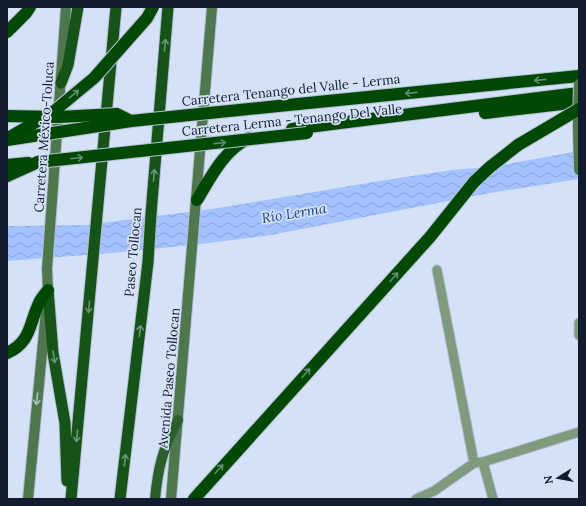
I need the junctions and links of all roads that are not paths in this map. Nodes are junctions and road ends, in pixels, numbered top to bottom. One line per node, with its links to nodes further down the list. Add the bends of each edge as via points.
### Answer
1 (30, 7): 8 (highway)
2 (66, 7): 10 (main road, Carretera México-Toluca)
3 (78, 7): 10 (highway, via 68,65)
4 (116, 7): 33 (highway, one-way to 33)
5 (154, 7): 18 (highway, one-way to 5, bridge, via 53,112 94,78)
6 (168, 7): 34 (highway, Paseo Tollocan, one-way to 6, via 148,262)
7 (212, 7): 23 (main road, Avenida Paseo Tollocan)
8 (7, 32)
9 (579, 76): 17 (highway, Carretera Tenango del Valle - Lerma, one-way to 17, bridge)
10 (61, 82): 16 (main road, Carretera México-Toluca, bridge)
11 (579, 84): 21 (main road, bridge)
12 (579, 92): 23 (highway, via 284,130 248,138 219,163)
13 (579, 102): 19 (highway, Carretera Lerma - Tenango Del Valle, one-way to 13, bridge)
14 (579, 110): 37 (highway, one-way to 14, bridge, via 430,238 474,182 518,144)
15 (7, 116): 16 (highway, bridge)
16 (58, 117): 17 (highway, bridge, via 117,114); 25 (main road, Carretera México-Toluca, bridge, via 47,269)
17 (131, 121): 18 (highway, Carretera Tenango del Valle - Lerma, bridge)
18 (7, 140)
19 (38, 162): 20 (highway, Carretera Lerma - Tenango Del Valle); 22 (highway)
20 (7, 165)
21 (579, 170)
22 (7, 176)
23 (196, 203): 29 (main road, Avenida Paseo Tollocan)
24 (437, 270): 31 (street)
25 (48, 290): 28 (highway, via 40,300 27,336 17,348); 32 (main road, one-way to 32); 33 (highway, one-way to 33, via 53,353 65,424)
26 (579, 324): 27 (street)
27 (579, 335)
28 (7, 354)
29 (178, 420): 35 (main road, via 161,460); 36 (main road, Avenida Paseo Tollocan)
30 (579, 432): 31 (street)
31 (478, 462): 38 (street, via 434,491); 39 (street)
32 (28, 499)
33 (70, 499)
34 (120, 499)
35 (155, 499)
36 (171, 499)
37 (194, 499)
38 (416, 499)
39 (493, 499)

